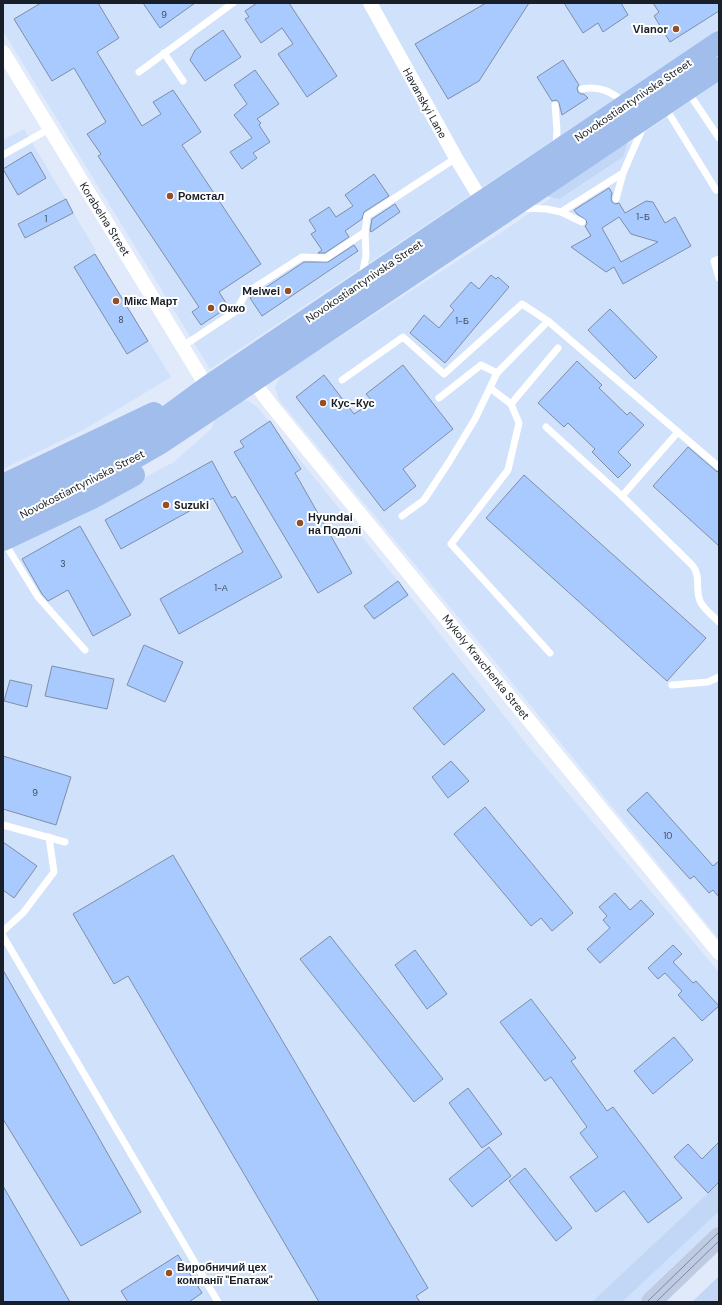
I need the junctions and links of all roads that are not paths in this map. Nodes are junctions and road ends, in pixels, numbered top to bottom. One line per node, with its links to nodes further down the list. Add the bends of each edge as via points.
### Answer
1 (233, 3): 5 (lane)
2 (370, 3): 18 (street, Havanskyi Lane)
3 (719, 42): 11 (main road, Novokostiantynivska Street)
4 (3, 52): 14 (street, Korabelna Street)
5 (164, 53): 7 (lane); 8 (lane)
6 (719, 68): 10 (main road, Novokostiantynivska Street)
7 (139, 72)
8 (183, 81)
9 (582, 90): 11 (lane, via 592,87 614,93)
10 (686, 90): 13 (main road, Novokostiantynivska Street); 15 (lane)
11 (627, 104): 16 (main road, Novokostiantynivska Street)
12 (555, 105): 16 (lane)
13 (656, 110): 19 (lane); 20 (lane); 23 (main road, Novokostiantynivska Street)
14 (49, 129): 17 (lane); 31 (street, Korabelna Street)
15 (719, 138)
16 (556, 152): 22 (main road, Novokostiantynivska Street)
17 (3, 155)
18 (456, 158): 22 (street, Havanskyi Lane); 26 (lane, via 367,216)
19 (623, 173): 21 (lane); 24 (lane)
20 (716, 190)
21 (616, 199)
22 (482, 201): 29 (main road, Novokostiantynivska Street)
23 (510, 208): 24 (lane); 35 (main road, Novokostiantynivska Street)
24 (561, 212): 25 (lane)
25 (582, 222)
26 (365, 232): 29 (lane, via 366,256); 31 (lane, via 326,258 302,257 246,293 236,311)
27 (719, 259): 28 (lane, via 714,261)
28 (719, 278)
29 (361, 283): 36 (main road, Novokostiantynivska Street)
30 (548, 321): 33 (lane); 34 (lane, via 522,304 444,374 403,337); 42 (lane)
31 (183, 346): 36 (street, Korabelna Street)
32 (558, 348): 39 (lane)
33 (497, 373): 37 (lane); 38 (lane, via 481,365)
34 (342, 380)
35 (253, 381): 40 (main road, Novokostiantynivska Street); 60 (street, Mykoly Kravchenka Street)
36 (207, 387): 40 (main road, Novokostiantynivska Street)
37 (490, 388): 39 (lane); 47 (lane, via 471,425 424,500)
38 (440, 398)
39 (511, 404): 52 (lane, via 519,423 508,470 451,544)
40 (196, 407): 44 (main road, via 158,411); 46 (main road, Novokostiantynivska Street, via 158,423 110,455); 48 (main road, Novokostiantynivska Street, via 159,444 115,470); 49 (main road, via 193,430 170,451 92,498)
41 (546, 427): 45 (lane)
42 (678, 432): 43 (lane); 45 (lane)
43 (719, 467)
44 (3, 486)
45 (622, 496): 50 (lane, via 696,569 700,602)
46 (3, 506)
47 (402, 516)
48 (3, 524)
49 (3, 540): 51 (lane, via 38,597)
50 (719, 622)
51 (85, 650)
52 (550, 653)
53 (719, 677): 54 (lane, via 708,682)
54 (672, 685)
55 (3, 825): 56 (lane)
56 (48, 837): 57 (lane); 58 (lane, via 54,872 23,913)
57 (65, 842)
58 (3, 931)
59 (3, 936): 62 (lane)
60 (719, 953)
61 (719, 1237): 63 (main road)
62 (218, 1302)
63 (651, 1302)

